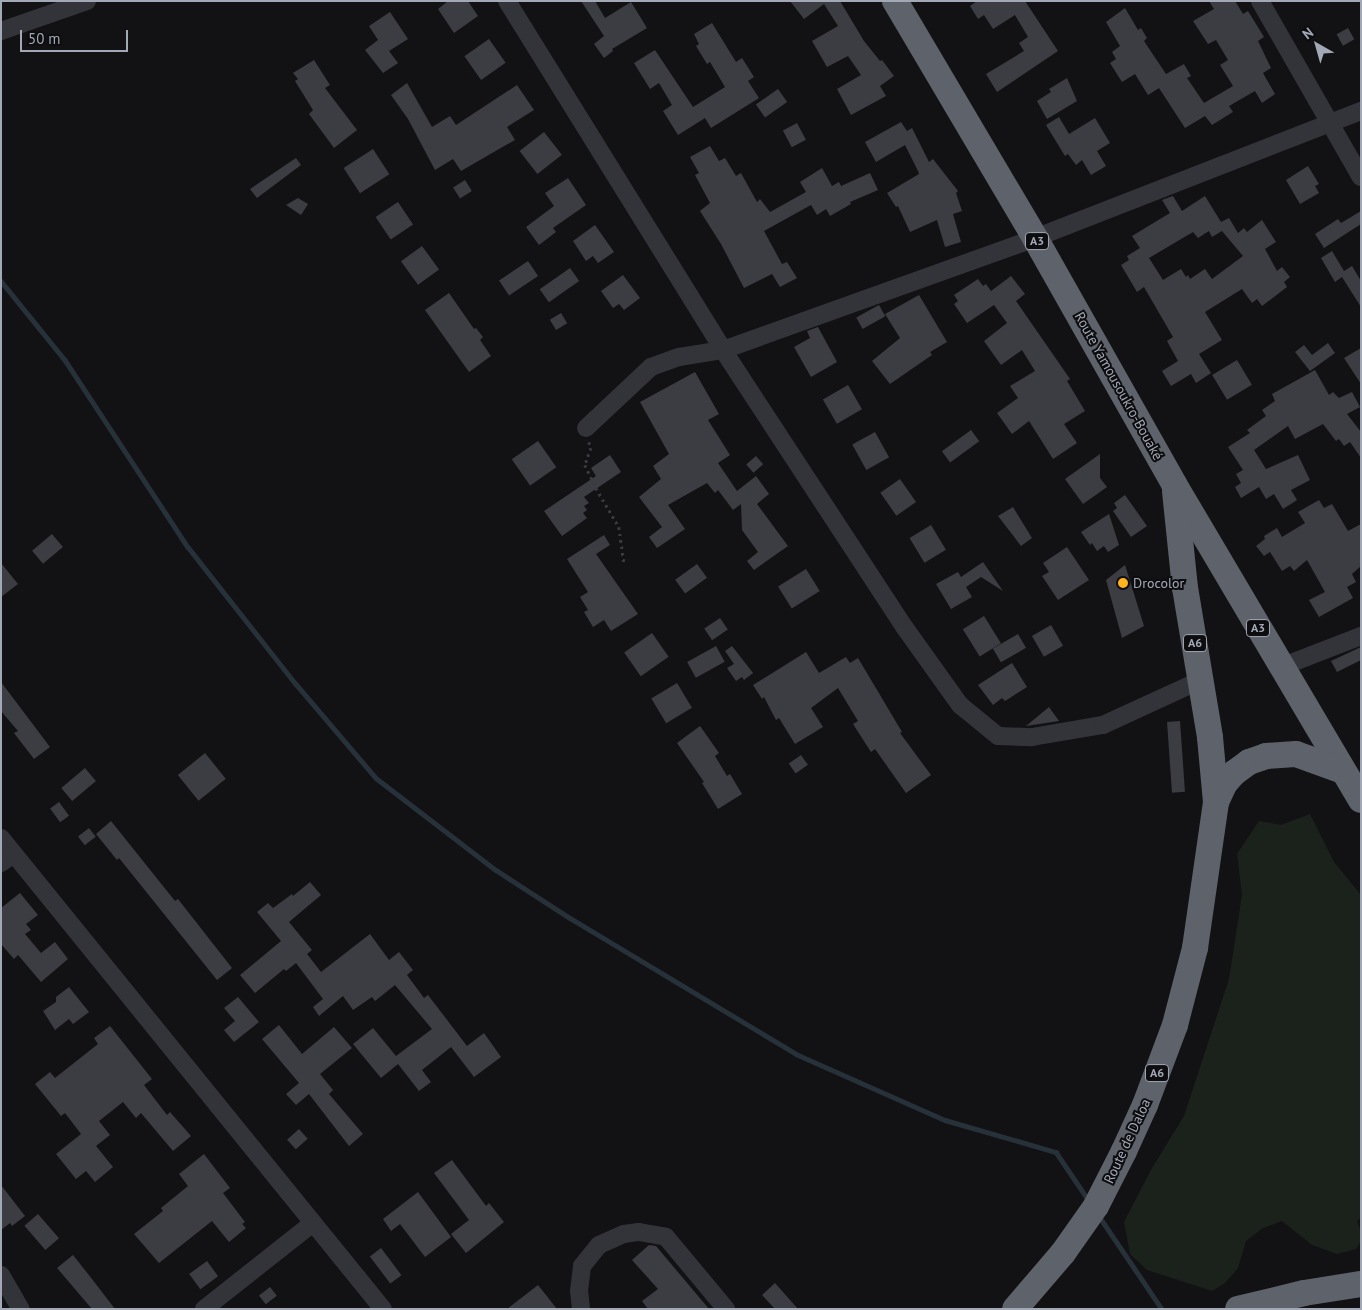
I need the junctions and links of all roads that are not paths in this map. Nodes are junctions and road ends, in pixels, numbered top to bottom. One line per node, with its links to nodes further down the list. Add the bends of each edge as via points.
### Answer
1 (87, 1): 5 (street)
2 (507, 1): 10 (street)
3 (895, 1): 9 (highway, Route Yamousoukro-Bouaké / A3)
4 (1260, 1): 7 (street)
5 (1, 31)
6 (1361, 111): 7 (street)
7 (1328, 123): 8 (street); 9 (street)
8 (1361, 177)
9 (1035, 238): 10 (street); 12 (highway, Route Yamousoukro-Bouaké / A3)
10 (723, 350): 11 (street, via 679,357 651,367); 15 (street, via 904,628 960,705 998,736 1032,737 1103,725)
11 (586, 428)
12 (1174, 484): 14 (highway, Route Yamousoukro-Bouaké / A3); 15 (highway, A6, via 1185,588)
13 (1361, 636): 14 (street)
14 (1281, 667): 16 (highway, Route Yamousoukro-Bouaké / A3)
15 (1201, 680): 18 (highway, A6)
16 (1343, 771): 17 (highway, A3); 18 (highway, via 1296,754 1266,756 1249,762 1234,773)
17 (1361, 800)
18 (1216, 802): 29 (highway, Route de Daloa / A6, via 1194,948 1175,1025 1145,1104 1096,1206 1063,1253)
19 (1, 838): 20 (street)
20 (7, 858): 21 (street)
21 (313, 1223): 24 (street); 26 (street)
22 (1, 1275): 25 (street)
23 (1361, 1284): 30 (highway, via 1304,1293)
24 (207, 1308)
25 (21, 1309)
26 (383, 1309)
27 (581, 1309): 28 (street, via 582,1266 599,1245 624,1234 639,1232 666,1237)
28 (726, 1309)
29 (1015, 1309)
30 (1238, 1309)

